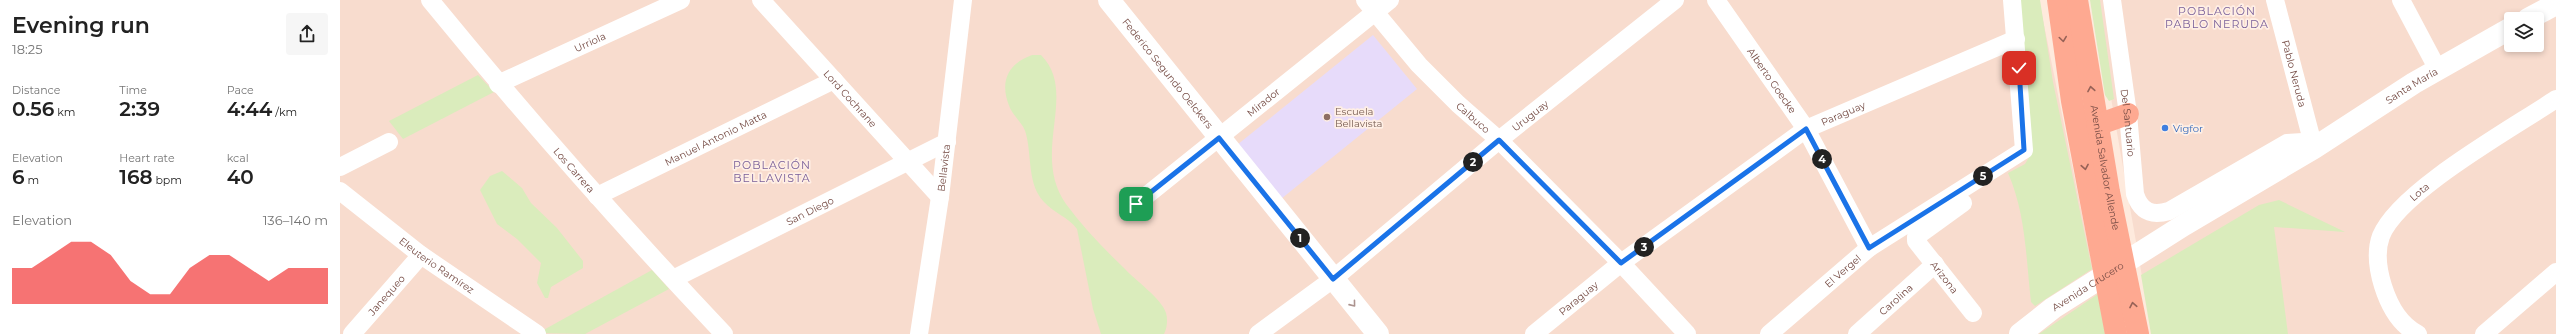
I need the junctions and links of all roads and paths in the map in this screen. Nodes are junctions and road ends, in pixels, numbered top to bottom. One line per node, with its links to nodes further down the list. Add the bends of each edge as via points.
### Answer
1 (430, 0): 22 (street, Los Carrera)
2 (681, 0): 22 (street, Urriola)
3 (761, 0): 21 (street, Lord Cochrane)
4 (963, 0): 30 (street, Bellavista)
5 (1109, 0): 27 (main road, Federico Segundo Oelckers)
6 (1390, 0): 16 (street, Mirador)
7 (1675, 0): 28 (street, Uruguay)
8 (1716, 0): 26 (street, Alberto Goecke)
9 (2012, 0): 19 (street)
10 (2058, 0): 61 (highway, Avenida Salvador Allende, one-way to 61, via 2072,101)
11 (2077, 0): 25 (highway, Avenida Salvador Allende, one-way to 11)
12 (2112, 0): 24 (street, Del Santuario)
13 (2275, 0): 31 (street, Pablo Neruda)
14 (2401, 0): 20 (street)
15 (2556, 4): 17 (main road)
16 (1370, 6): 27 (street, Mirador); 28 (street, Calbuco, via 1419,65)
17 (2541, 12)
18 (2504, 32): 20 (main road, Santa María)
19 (2016, 39): 26 (street, Paraguay); 40 (street, El Vergel, via 2024,126 2023,151)
20 (2437, 68): 31 (main road, Santa María)
21 (834, 80): 32 (street, Lord Cochrane); 35 (street, Manuel Antonio Matta)
22 (498, 84): 35 (street, Los Carrera)
23 (2556, 99): 48 (street, Lota, via 2434,179 2396,211 2387,223 2379,243 2379,268 2384,291)
24 (2128, 114): 25 (highway); 31 (street, Del Santuario, via 2135,194 2138,204 2152,214 2175,208 2279,146 2294,141 2303,142)
25 (2097, 125): 62 (highway, Avenida Salvador Allende, one-way to 25)
26 (1806, 129): 40 (street, Alberto Goecke); 42 (street, Paraguay)
27 (1219, 138): 38 (street, Mirador); 46 (main road, Federico Segundo Oelckers)
28 (1499, 140): 42 (street, Calbuco); 46 (street, Uruguay)
29 (389, 142): 33 (street)
30 (947, 142): 32 (street, San Diego); 36 (street, Bellavista)
31 (2314, 148): 39 (main road, Santa María)
32 (908, 162): 36 (street, Lord Cochrane); 45 (street, San Diego)
33 (340, 167)
34 (340, 191): 41 (street, Eleuterio Ramírez)
35 (597, 196): 45 (street, Los Carrera)
36 (940, 198): 52 (street, Bellavista)
37 (1963, 203): 43 (street, Arizona, via 1916,237 1916,241)
38 (1136, 204)
39 (2157, 242): 60 (main road, Avenida Crucero, via 2053,308)
40 (1869, 248): 58 (street, El Vergel)
41 (420, 255): 49 (street, Janequeo); 50 (street, Eleuterio Ramírez)
42 (1621, 263): 56 (street, Paraguay); 57 (street, Calbuco)
43 (1935, 264): 47 (street, Arizona); 59 (street, Carolina)
44 (2556, 272): 63 (street)
45 (673, 279): 51 (street, Los Carrera)
46 (1333, 279): 53 (street, Uruguay); 54 (street, Uruguay); 55 (main road, Federico Segundo Oelckers, one-way to 55)
47 (1974, 313)
48 (2406, 331)
49 (352, 334)
50 (537, 334)
51 (724, 334)
52 (919, 334)
53 (1258, 334)
54 (1275, 334)
55 (1378, 334)
56 (1534, 334)
57 (1687, 334)
58 (1770, 334)
59 (1857, 334)
60 (2020, 334)
61 (2116, 334)
62 (2138, 334)
63 (2484, 334)

